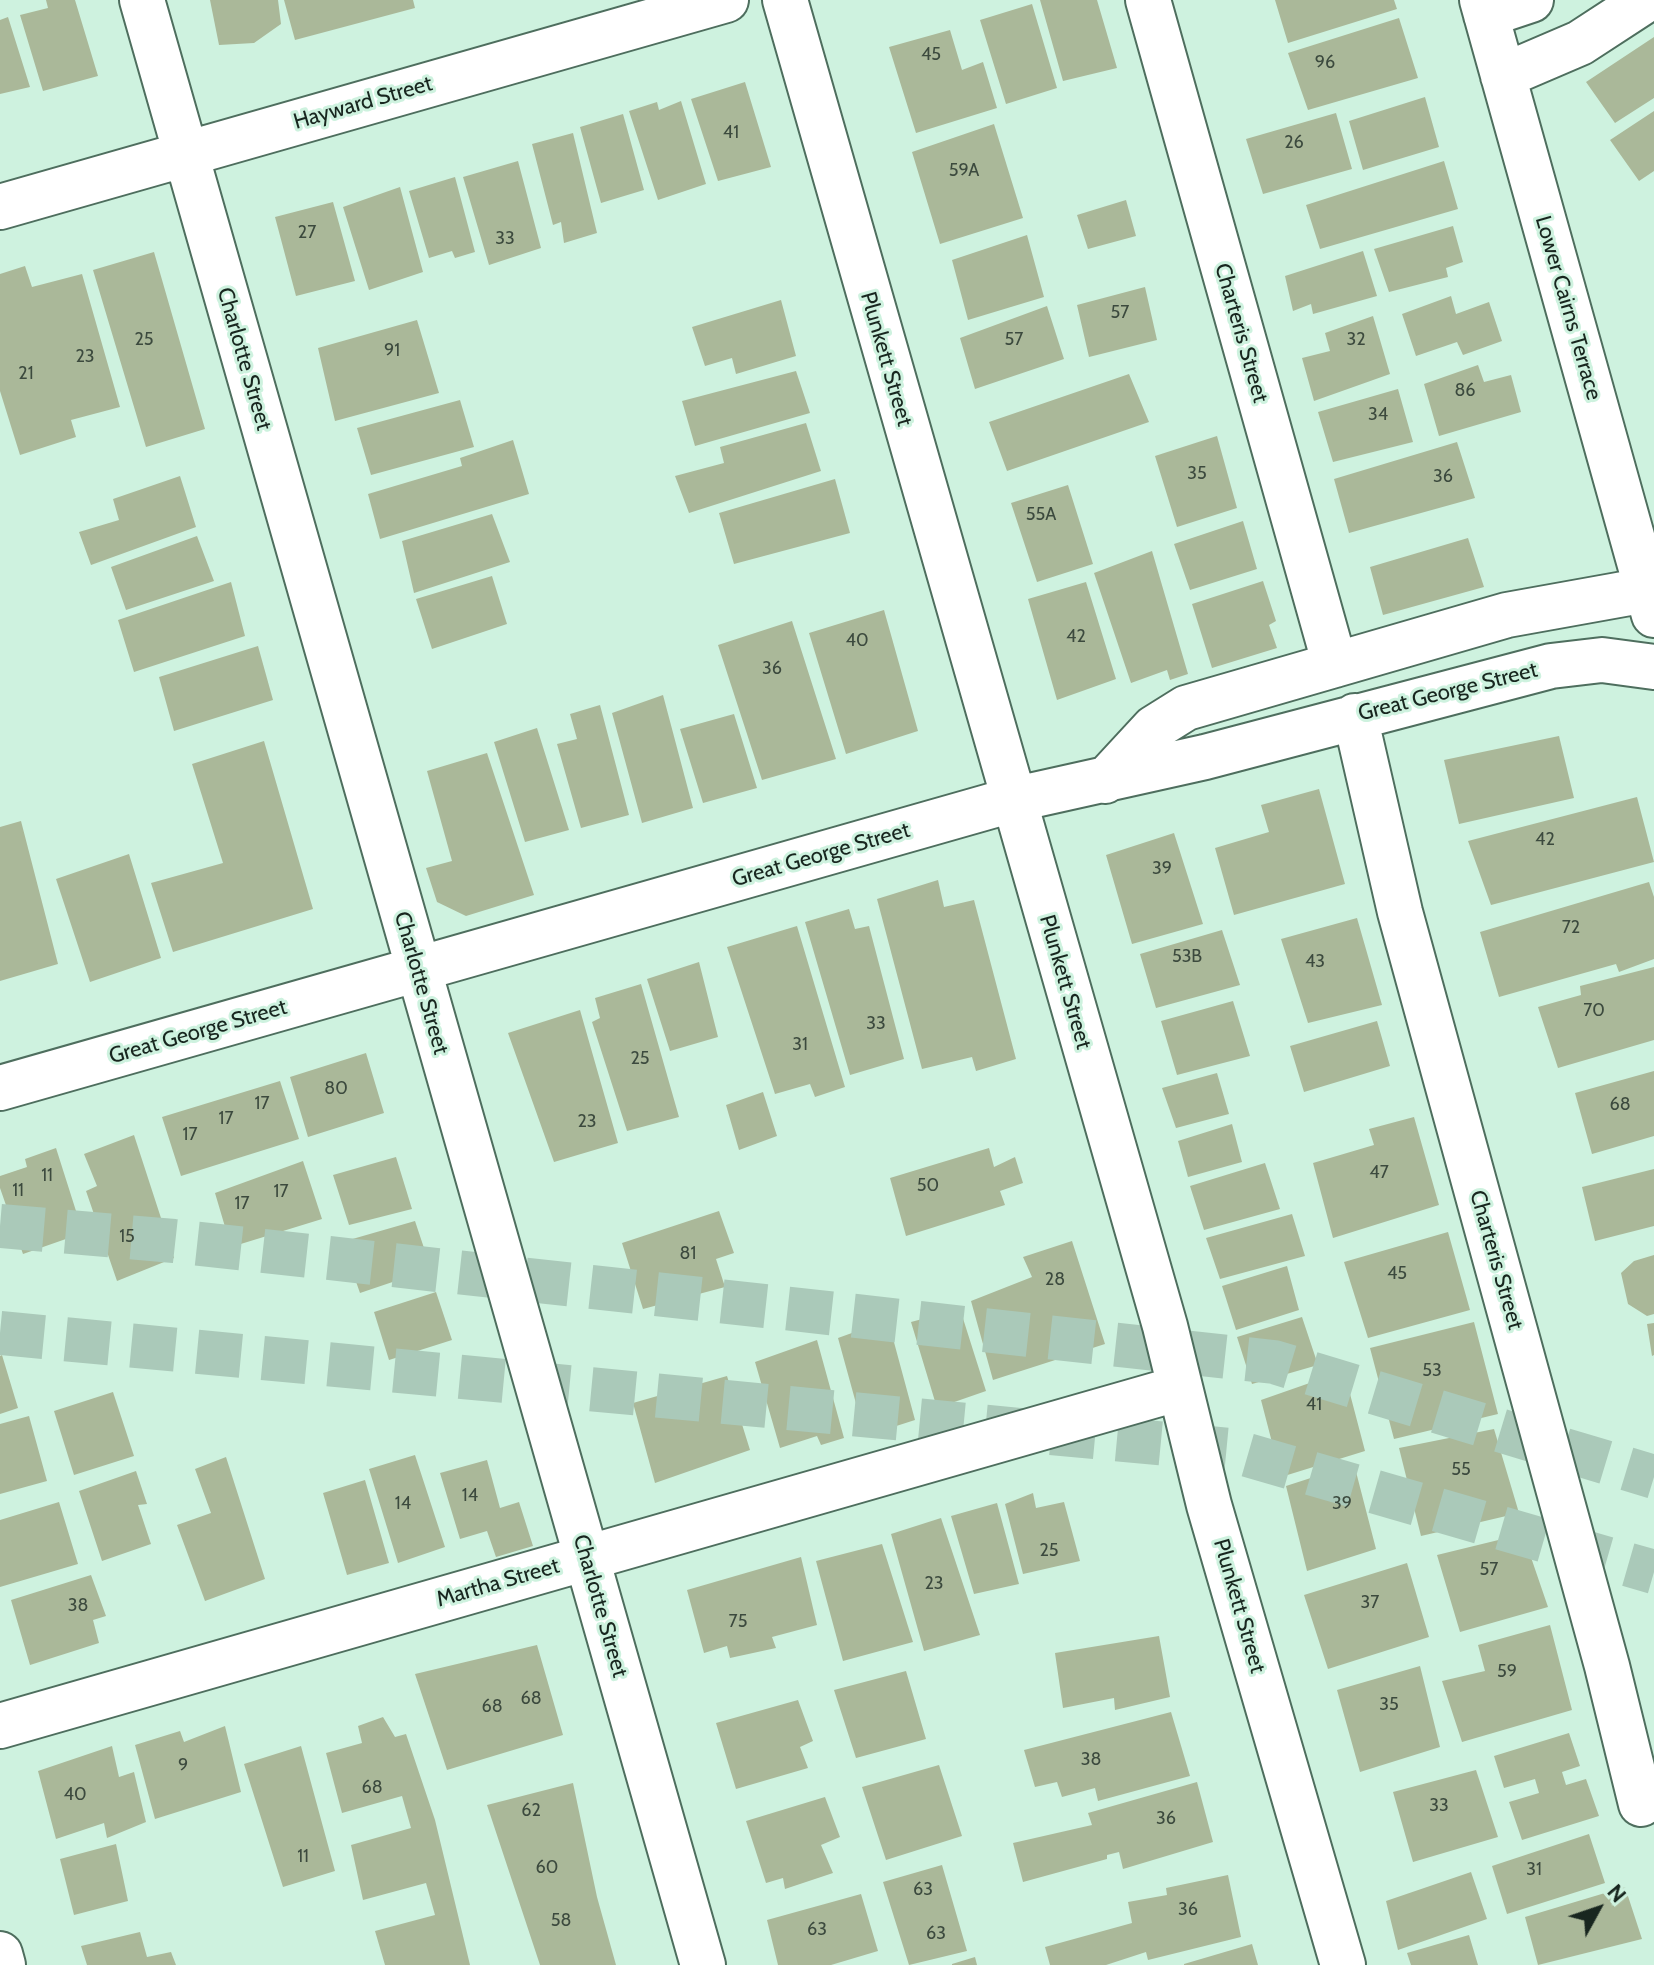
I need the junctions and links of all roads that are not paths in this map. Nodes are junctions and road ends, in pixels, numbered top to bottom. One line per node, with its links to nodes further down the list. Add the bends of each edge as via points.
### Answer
1 (142, 0): 9 (street, Charlotte Street)
2 (726, 0): 9 (street, Hayward Street)
3 (785, 0): 16 (street, Plunkett Street)
4 (1148, 0): 13 (street, Charteris Street)
5 (1531, 0): 7 (street)
6 (1646, 0): 8 (street, via 1580,43)
7 (1484, 8): 8 (street, Lower Cairns Terrace)
8 (1503, 76): 11 (street, Lower Cairns Terrace)
9 (186, 153): 10 (street, Hayward Street); 17 (street, Charlotte Street)
10 (0, 207)
11 (1650, 603): 13 (street, via 1507,615)
12 (1652, 658): 14 (street, Great George Street, via 1551,666)
13 (1335, 665): 15 (street, via 1167,717)
14 (1355, 716): 15 (street, Great George Street); 22 (street, Charteris Street, via 1400,912)
15 (1105, 781): 16 (street, Great George Street)
16 (1012, 800): 17 (street, Great George Street); 19 (street, Plunkett Street)
17 (417, 969): 18 (street, Great George Street); 20 (street, Charlotte Street)
18 (0, 1088)
19 (1180, 1388): 20 (street, Martha Street); 26 (street, Plunkett Street)
20 (586, 1558): 21 (street, Martha Street); 25 (street, Charlotte Street)
21 (0, 1726)
22 (1641, 1804)
23 (0, 1954): 24 (street)
24 (3, 1965)
25 (703, 1965)
26 (1343, 1965)

